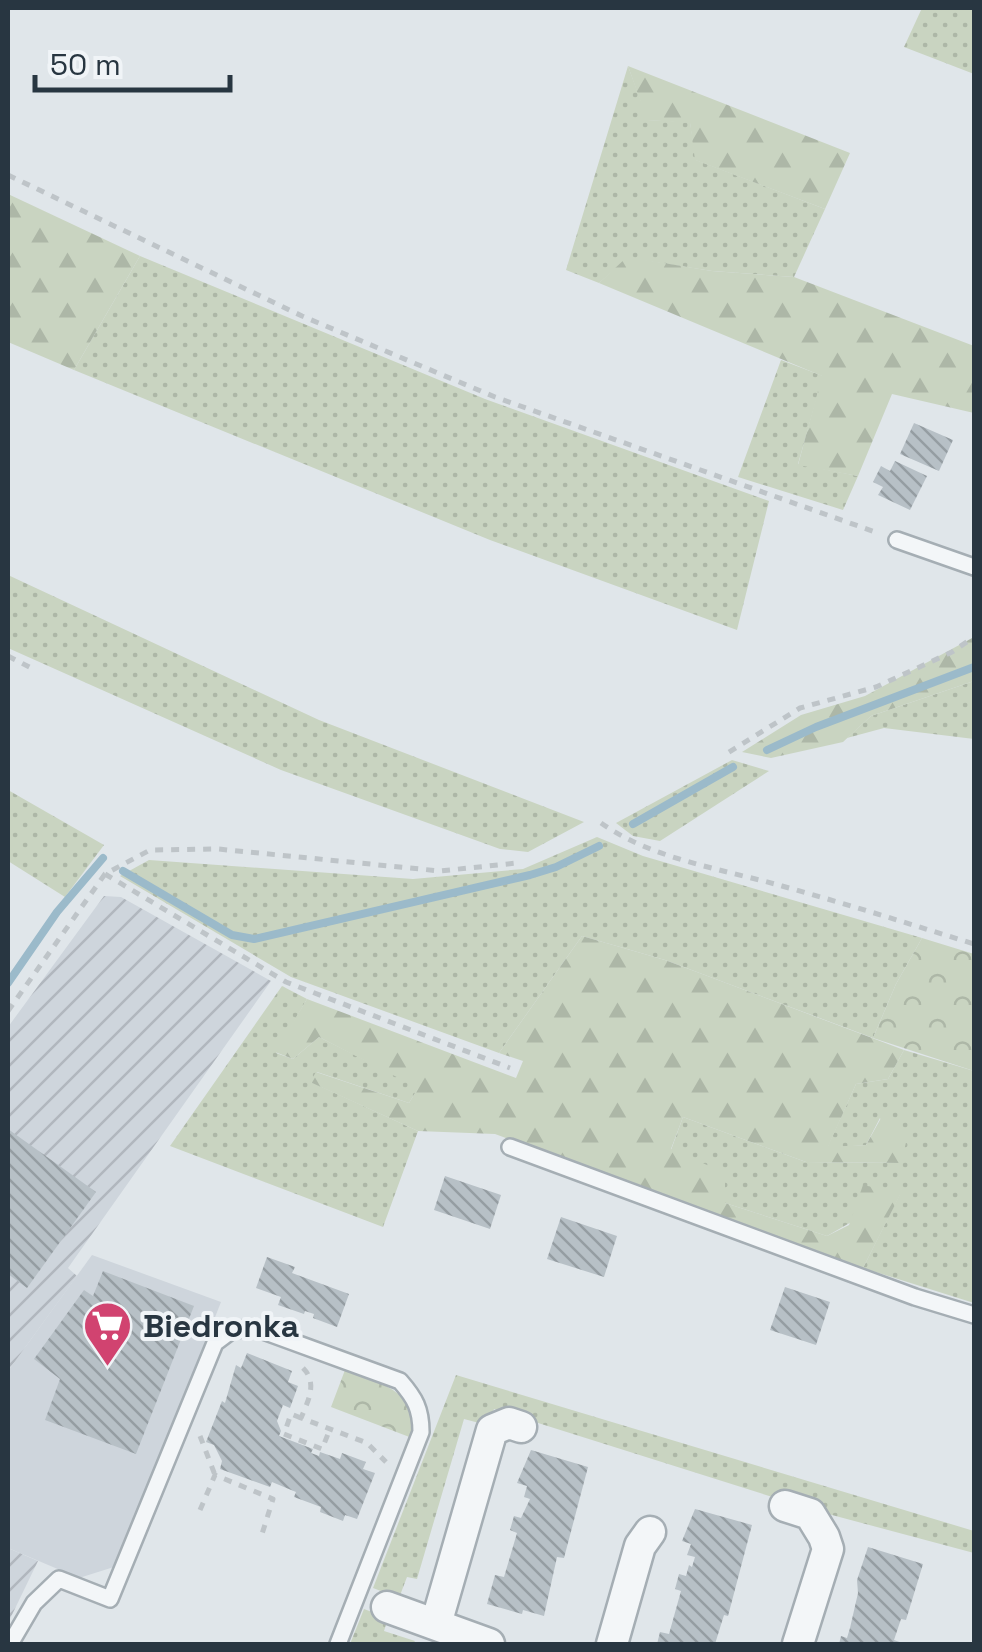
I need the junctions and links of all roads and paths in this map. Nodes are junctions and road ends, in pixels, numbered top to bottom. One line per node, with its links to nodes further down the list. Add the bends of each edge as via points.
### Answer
1 (8, 175): 2 (path, via 302,316 495,397)
2 (897, 540): 3 (lane)
3 (974, 567)
4 (974, 636): 7 (path, via 876,687 800,708)
5 (8, 656): 6 (path)
6 (36, 670)
7 (729, 752)
8 (600, 823): 11 (path, via 624,840 676,857)
9 (517, 863): 10 (path, via 440,871 218,849 150,850)
10 (105, 874): 12 (path); 13 (path, via 286,982)
11 (974, 944)
12 (8, 1012)
13 (510, 1068)
14 (510, 1147): 15 (lane)
15 (974, 1315)
16 (297, 1362): 17 (path, via 311,1381)
17 (301, 1418): 19 (path); 19 (path, via 291,1414 284,1434 322,1450)
18 (521, 1427): 28 (street, via 509,1423 492,1430)
19 (330, 1429): 21 (path, via 366,1444)
20 (198, 1433): 22 (path)
21 (386, 1462)
22 (215, 1475): 24 (path); 26 (path, via 273,1499)
23 (784, 1506): 33 (street, via 810,1514 828,1549)
24 (200, 1510)
25 (650, 1532): 32 (street)
26 (262, 1534)
27 (387, 1607): 28 (street)
28 (436, 1624): 31 (street)
29 (10, 1644): 30 (lane, via 34,1603 59,1579 110,1599 215,1344 231,1331 252,1327 400,1381 421,1414 422,1432)
30 (338, 1644)
31 (489, 1644)
32 (612, 1644)
33 (798, 1644)

